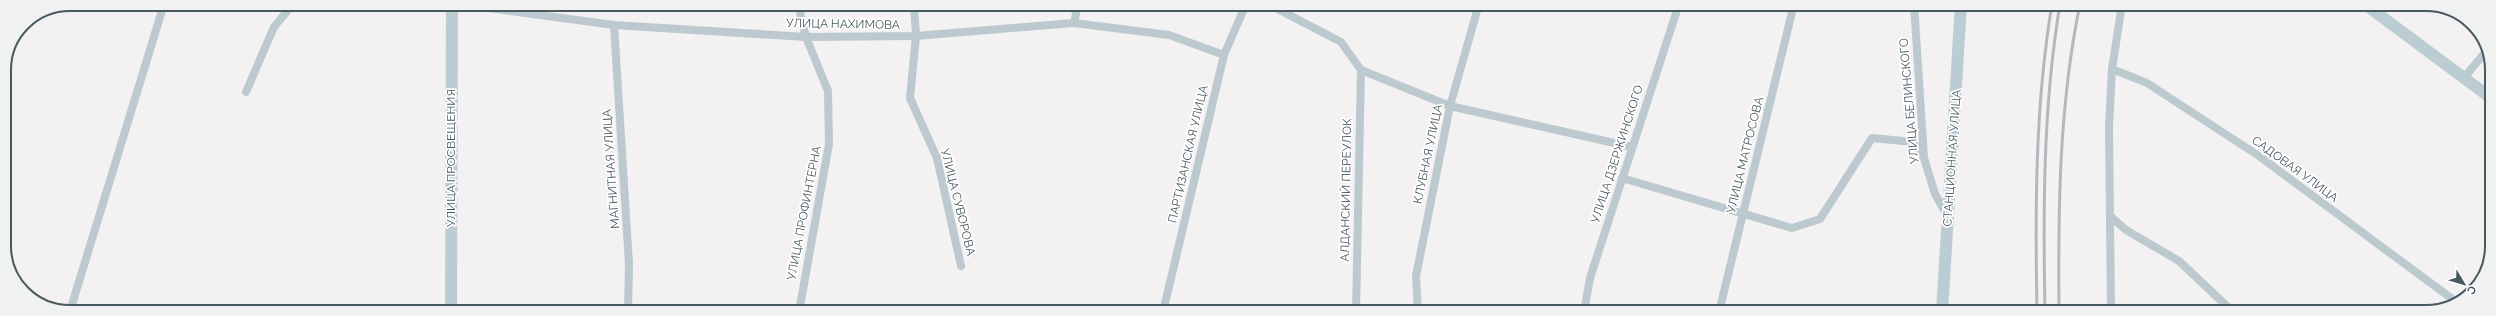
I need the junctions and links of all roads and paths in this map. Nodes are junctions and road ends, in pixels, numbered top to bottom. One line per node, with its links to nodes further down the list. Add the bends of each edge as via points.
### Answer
1 (162, 11): 37 (street)
2 (287, 11): 26 (street, via 274,27)
3 (452, 11): 38 (main road, УЛИЦА ПРОСВЕЩЕНИЯ)
4 (510, 11): 18 (street, УЛИЦА НАХИМОВА)
5 (800, 11): 20 (street, УЛИЦА ПРОФИНТЕРНА)
6 (914, 11): 19 (street, УЛИЦА СУВОРОВА)
7 (1077, 11): 17 (street)
8 (1243, 11): 22 (street, ПАРТИЗАНСКАЯ УЛИЦА)
9 (1281, 11): 24 (street, via 1341,42)
10 (1477, 11): 28 (street, КЛУБНАЯ УЛИЦА)
11 (1677, 11): 29 (street, УЛИЦА ДЗЕРЖИНСКОГО)
12 (1792, 11): 32 (street, УЛИЦА МАТРОСОВА)
13 (1913, 11): 30 (street, УЛИЦА БЕЛИНСКОГО)
14 (1961, 11): 33 (main road, СТАНЦИОННАЯ УЛИЦА)
15 (2121, 11): 23 (street)
16 (2375, 11): 25 (main road)
17 (1074, 23): 19 (street, УЛИЦА НАХИМОВА); 22 (street, УЛИЦА НАХИМОВА, via 1169,35)
18 (614, 25): 20 (street, УЛИЦА НАХИМОВА); 39 (street, МАГНИТНАЯ УЛИЦА, via 629,264)
19 (916, 36): 20 (street, УЛИЦА НАХИМОВА); 35 (street, УЛИЦА СУВОРОВА, via 910,98 937,158)
20 (806, 37): 40 (street, УЛИЦА ПРОФИНТЕРНА, via 828,91 829,144)
21 (2483, 54): 25 (street)
22 (1224, 55): 41 (street, ПАРТИЗАНСКАЯ УЛИЦА)
23 (2112, 69): 34 (street, via 2109,127); 36 (street, САДОВАЯ УЛИЦА, via 2147,83 2259,156)
24 (1362, 70): 28 (street); 42 (street, АЛДАНСКИЙ ПЕРЕУЛОК)
25 (2464, 78): 27 (main road)
26 (246, 92)
27 (2485, 94)
28 (1450, 106): 29 (street); 43 (street, КЛУБНАЯ УЛИЦА, via 1416,276)
29 (1632, 147): 31 (street, УЛИЦА ДЗЕРЖИНСКОГО)
30 (1924, 158): 32 (street, via 1913,142 1872,138 1820,219 1792,228); 33 (street, УЛИЦА БЕЛИНСКОГО, via 1935,194)
31 (1622, 178): 32 (street); 44 (street, УЛИЦА ДЗЕРЖИНСКОГО, via 1590,278)
32 (1743, 212): 45 (street, УЛИЦА МАТРОСОВА)
33 (1947, 215): 46 (main road, СТАНЦИОННАЯ УЛИЦА)
34 (2110, 216): 47 (street); 48 (street, via 2126,230 2179,261)
35 (961, 266)
36 (2451, 299)
37 (72, 305)
38 (451, 305)
39 (628, 305)
40 (800, 305)
41 (1165, 305)
42 (1356, 305)
43 (1418, 305)
44 (1585, 305)
45 (1721, 305)
46 (1943, 305)
47 (2111, 305)
48 (2226, 305)

